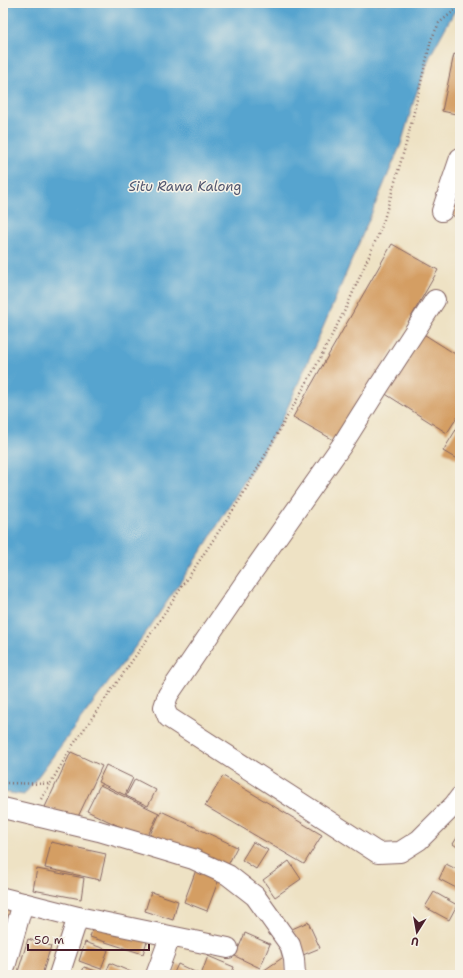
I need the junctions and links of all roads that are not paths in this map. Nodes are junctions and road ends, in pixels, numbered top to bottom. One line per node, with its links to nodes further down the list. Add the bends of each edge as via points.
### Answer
1 (460, 158): 2 (street)
2 (442, 211)
3 (435, 300): 4 (street, via 342,445 168,695 164,707 168,717 378,853 400,852 419,840)
4 (460, 797)
5 (3, 808): 14 (street, via 154,847 193,859 228,875 256,896 290,945)
6 (3, 898): 7 (street)
7 (23, 902): 8 (street); 11 (street)
8 (78, 917): 9 (street); 12 (street)
9 (170, 937): 10 (street); 13 (street)
10 (228, 948)
11 (3, 974)
12 (59, 975)
13 (156, 975)
14 (295, 975)

